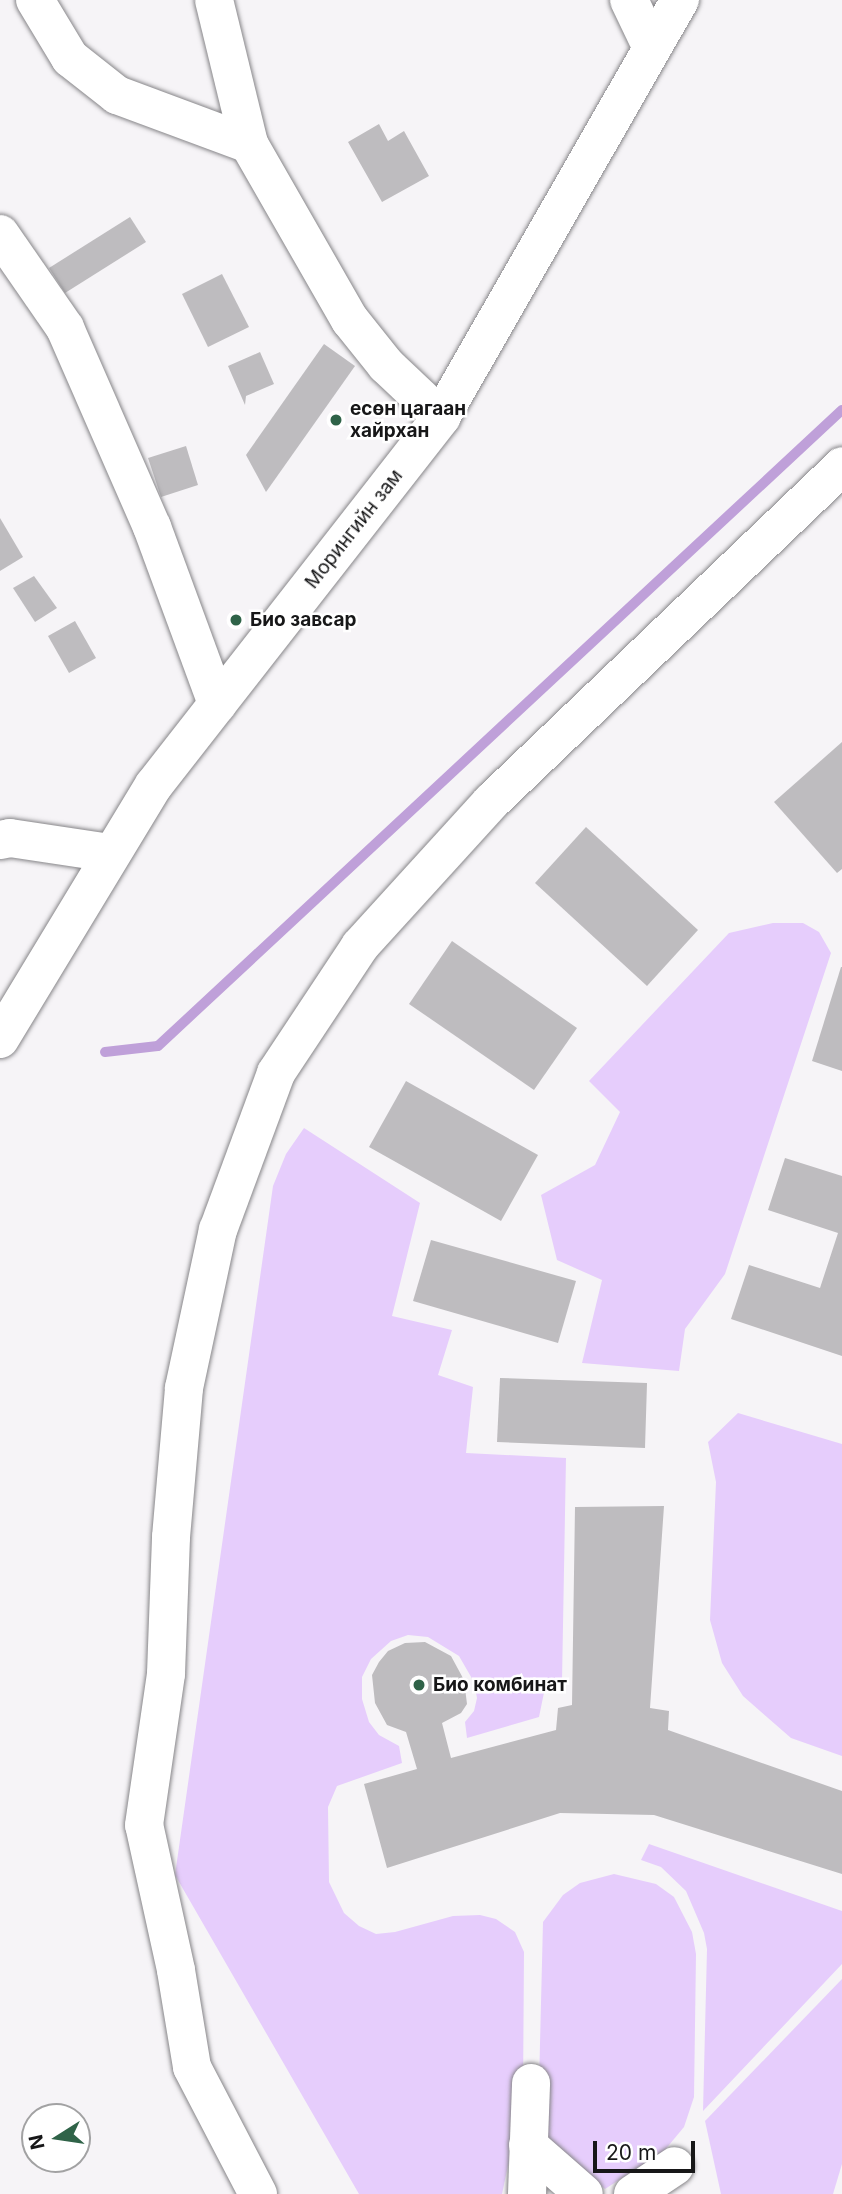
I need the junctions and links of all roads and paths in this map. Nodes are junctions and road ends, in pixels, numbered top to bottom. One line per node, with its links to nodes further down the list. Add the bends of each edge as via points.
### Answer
1 (35, 0): 6 (street, via 70,58 117,95)
2 (214, 0): 6 (street)
3 (629, 0): 5 (street)
4 (680, 0): 5 (street, Морингийн зам)
5 (652, 48): 8 (street, Морингийн зам)
6 (249, 144): 8 (street, via 349,320 386,365)
7 (0, 234): 10 (street, via 65,328 152,527)
8 (441, 416): 10 (street, Морингийн зам)
9 (842, 466): 17 (street, via 491,802 360,946 276,1073 218,1230 184,1388 171,1537 166,1674 144,1825 192,2067)
10 (217, 704): 12 (street, Морингийн зам, via 153,785)
11 (0, 840): 12 (street)
12 (110, 853): 13 (street, Морингийн зам)
13 (0, 1039)
14 (531, 2083): 15 (street)
15 (528, 2146): 18 (street); 19 (street)
16 (675, 2166): 20 (street)
17 (258, 2194)
18 (527, 2194)
19 (584, 2194)
20 (633, 2194)

